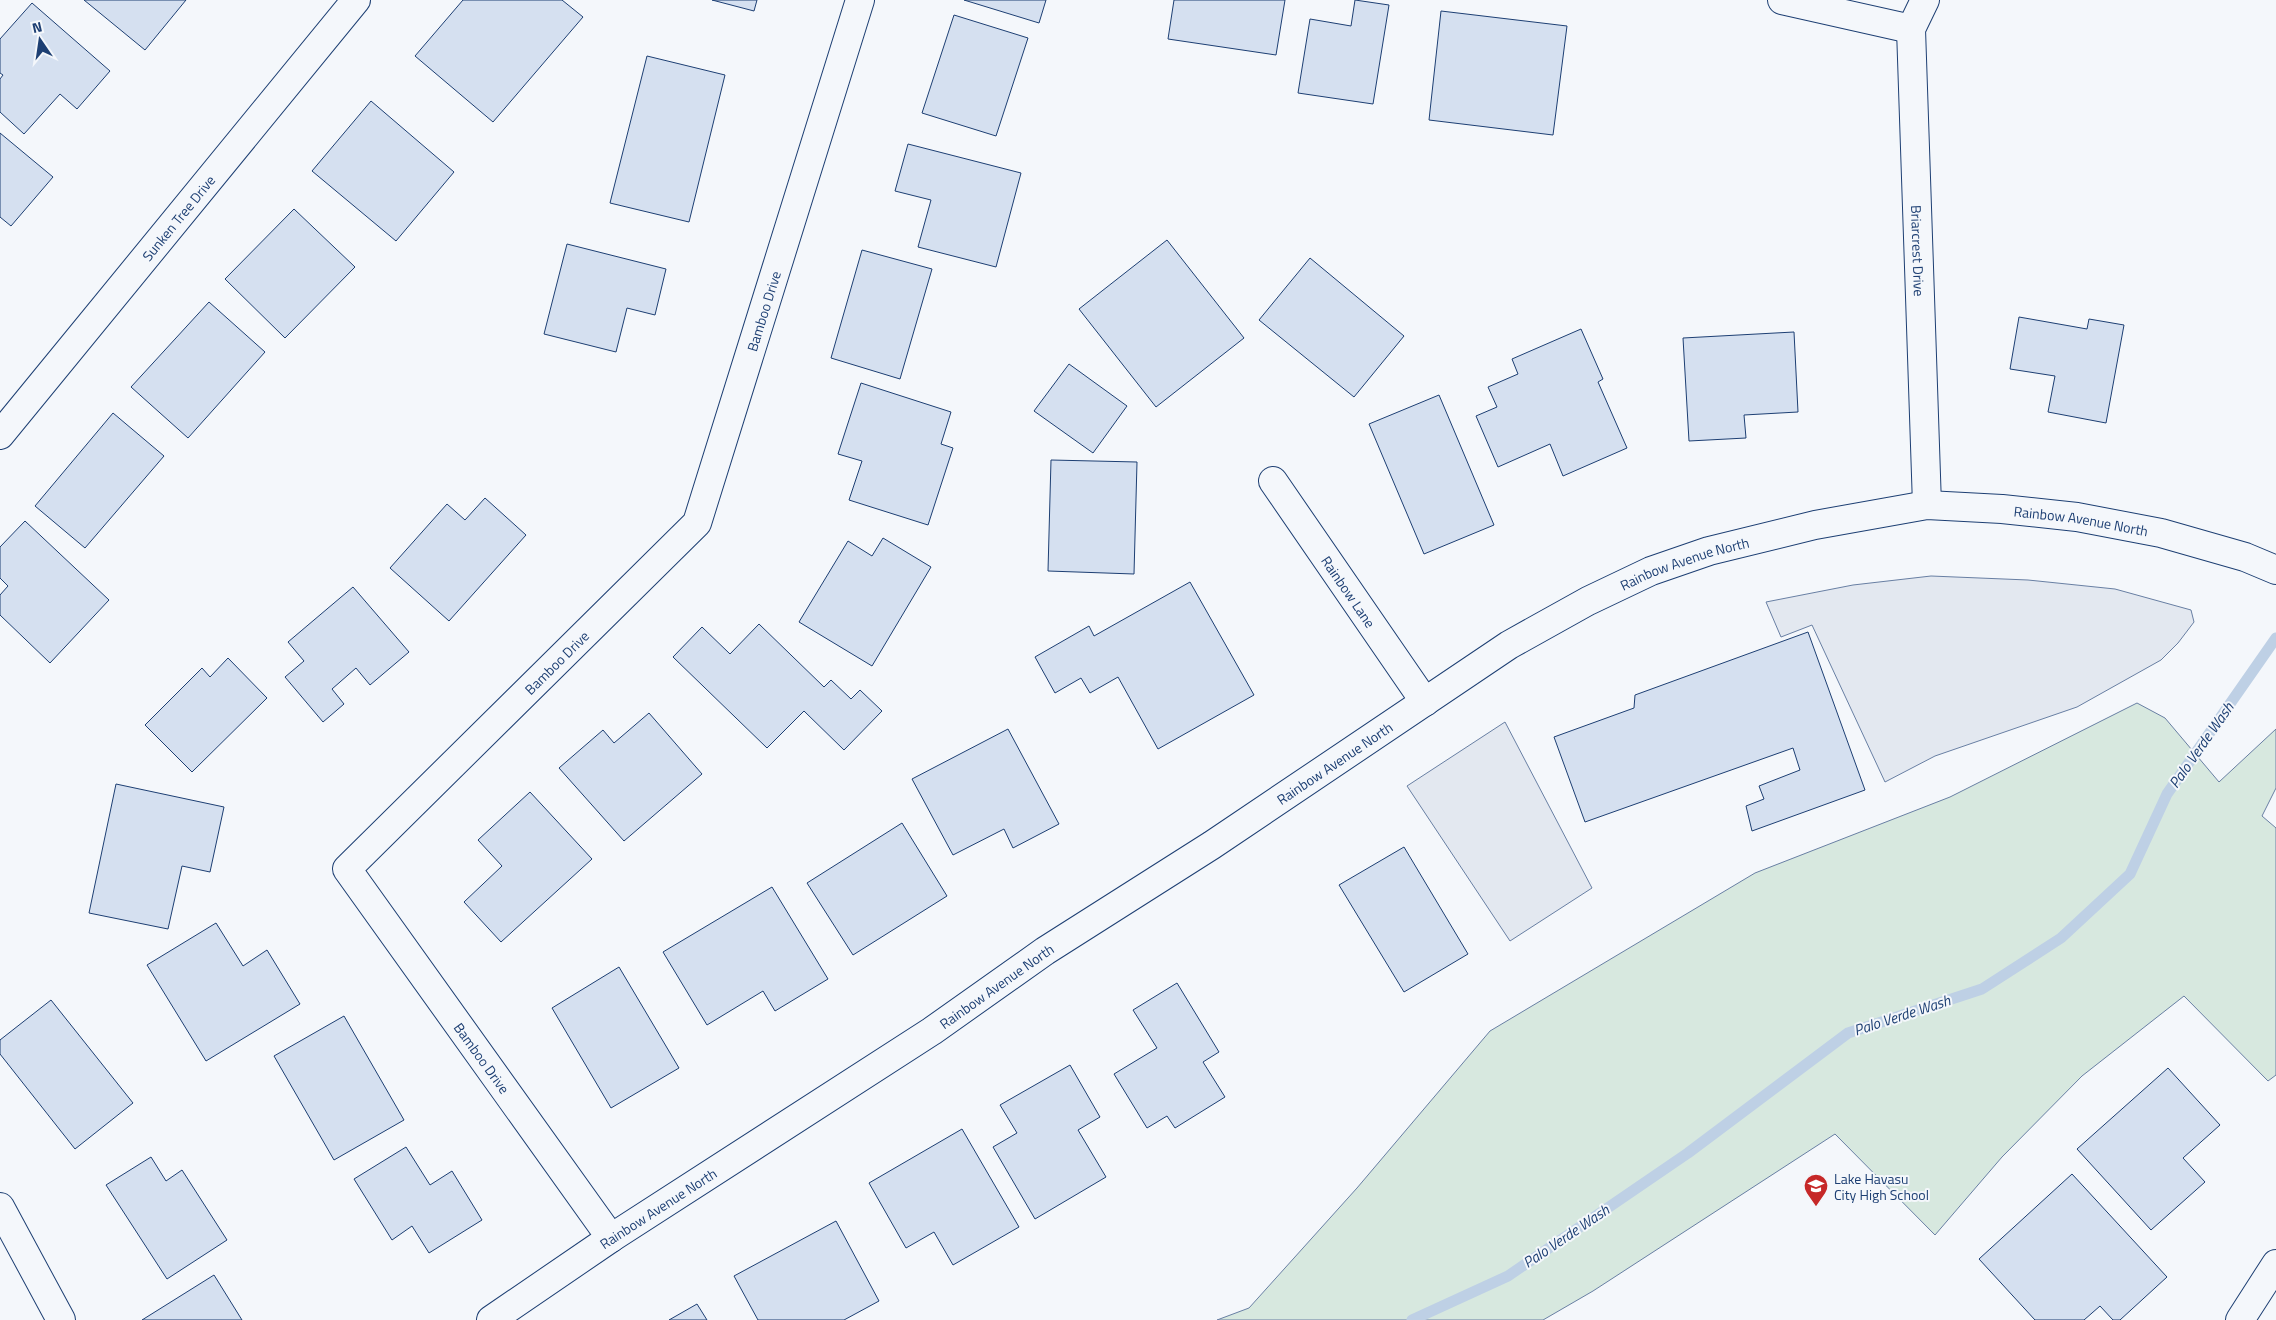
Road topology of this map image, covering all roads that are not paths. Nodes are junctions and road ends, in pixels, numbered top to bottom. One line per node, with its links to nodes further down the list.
1 (356, 0): 6 (street, Sunken Tree Drive)
2 (860, 0): 12 (street, Bamboo Drive)
3 (1782, 0): 5 (street)
4 (1925, 0): 5 (street, Briarcrest Drive)
5 (1911, 28): 8 (street, Briarcrest Drive)
6 (0, 435)
7 (1272, 481): 10 (street, Rainbow Lane)
8 (1927, 505): 9 (street, Rainbow Avenue North); 10 (street, Rainbow Avenue North)
9 (2276, 570)
10 (1425, 702): 12 (street, Rainbow Avenue North)
11 (0, 1207): 14 (street)
12 (610, 1238): 15 (street, Rainbow Avenue North)
13 (2276, 1264): 16 (street)
14 (61, 1320)
15 (491, 1320)
16 (2240, 1320)

